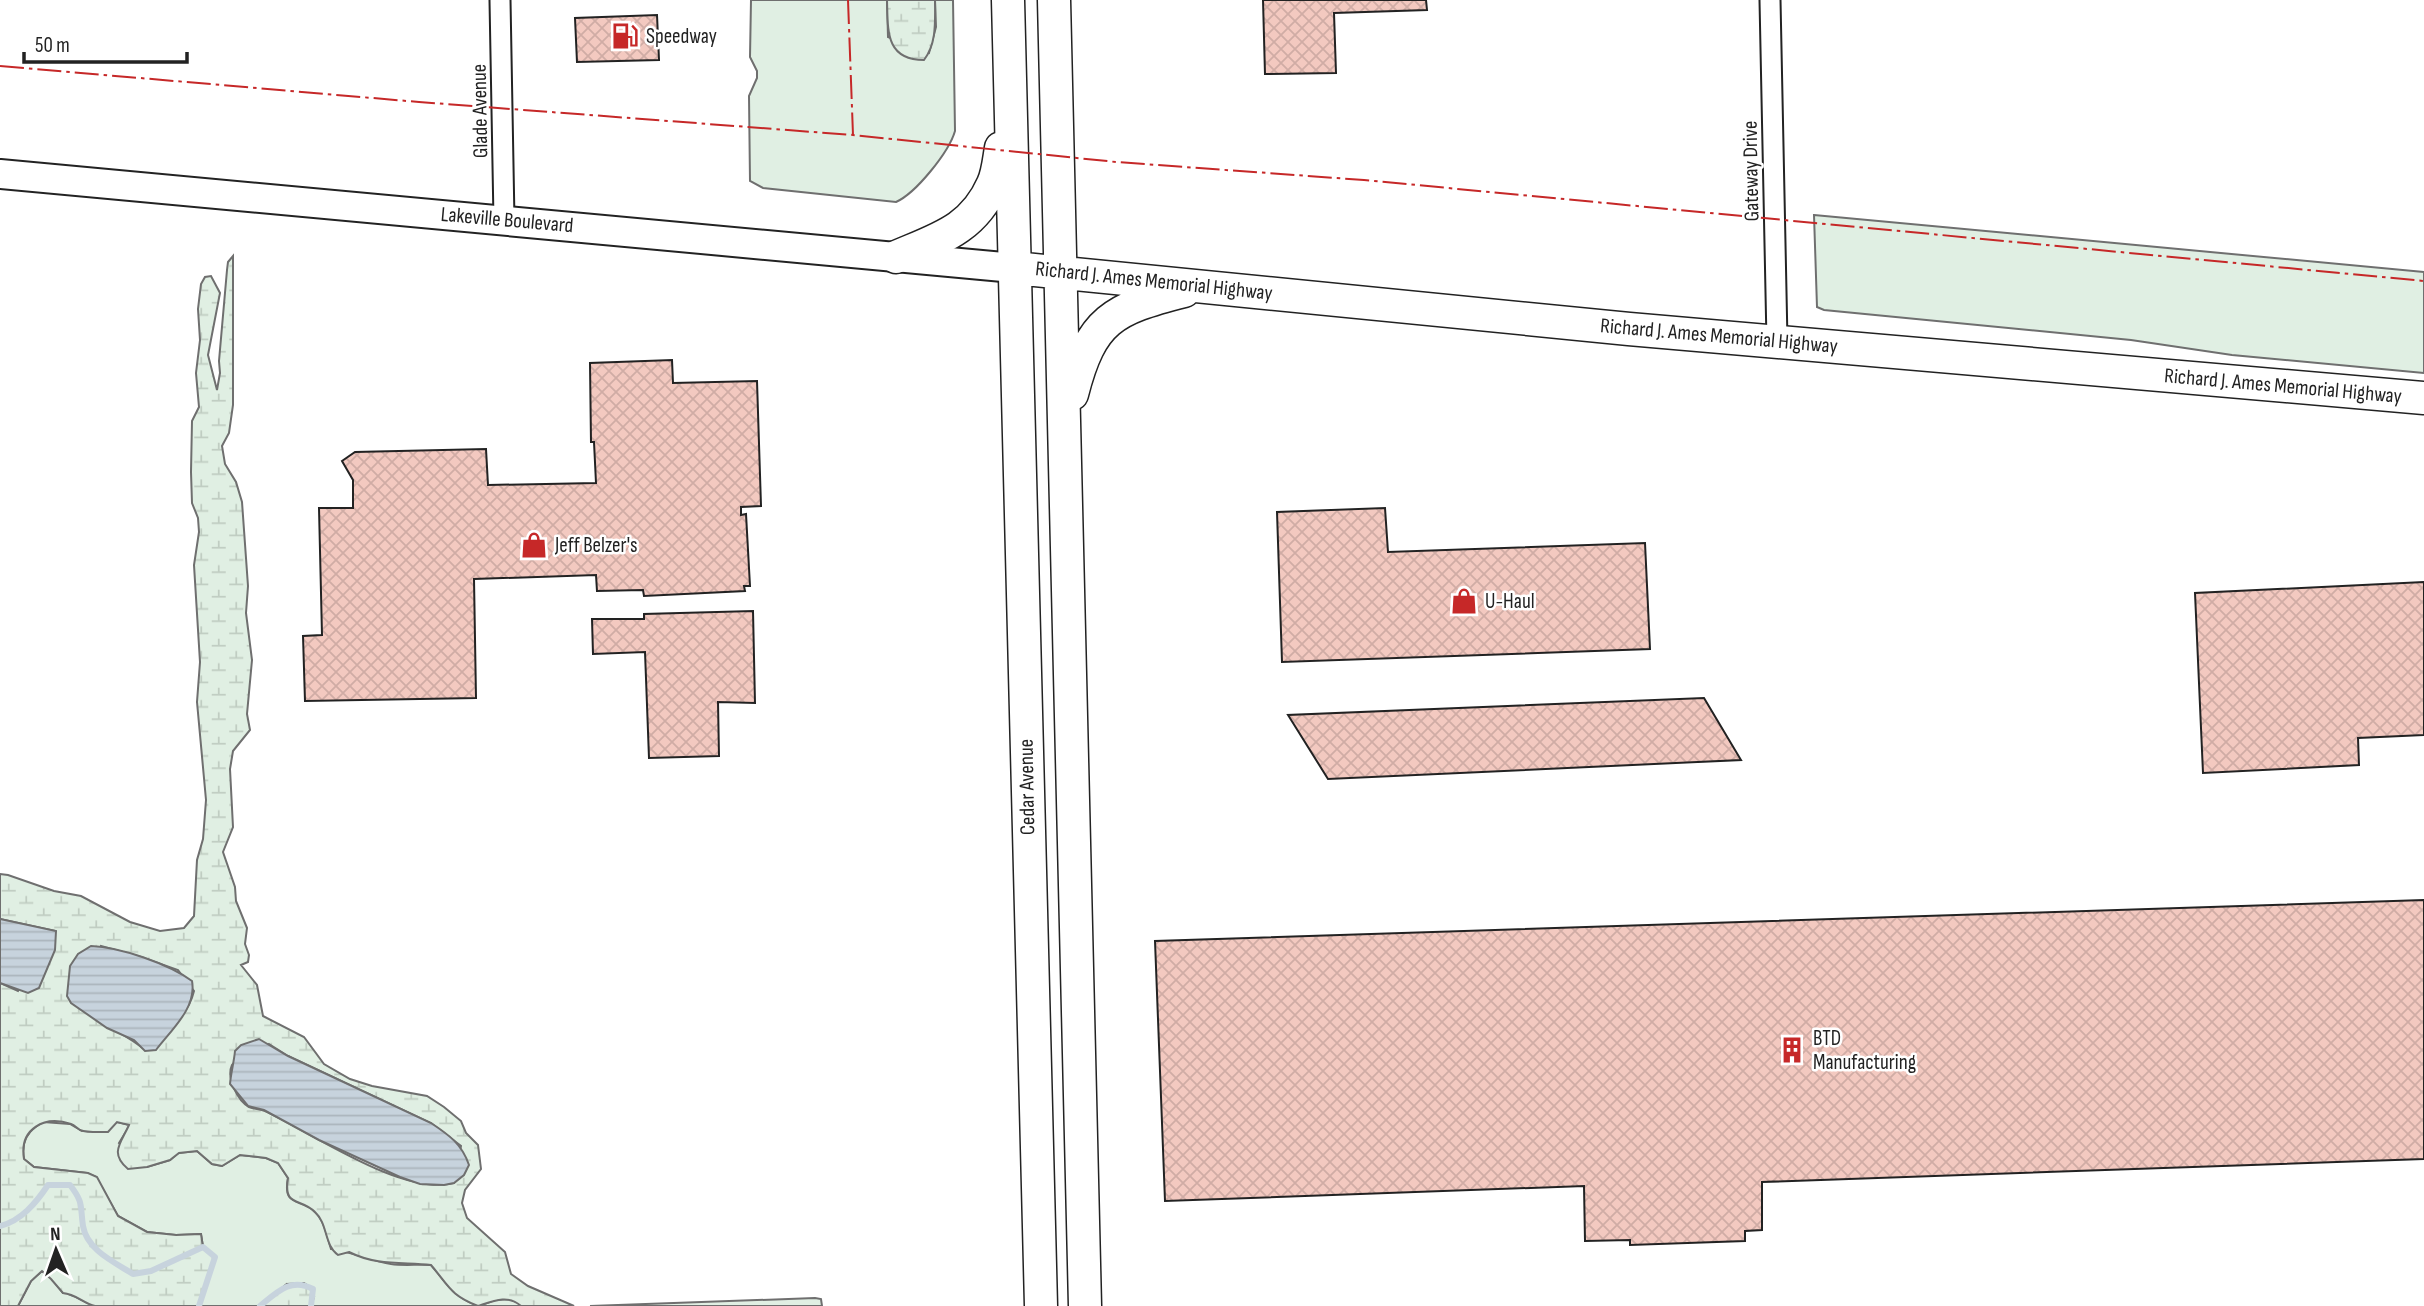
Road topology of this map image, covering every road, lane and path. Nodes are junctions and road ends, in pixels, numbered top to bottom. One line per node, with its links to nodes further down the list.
1 (500, 0): 7 (street, Glade Avenue)
2 (1007, 0): 5 (main road)
3 (1054, 0): 10 (main road)
4 (1770, 0): 12 (street, Gateway Drive)
5 (1010, 108): 8 (main road); 9 (main road, Cedar Avenue)
6 (0, 174): 7 (street, Lakeville Boulevard)
7 (504, 220): 8 (street, Lakeville Boulevard)
8 (897, 257): 9 (street, Lakeville Boulevard)
9 (1014, 268): 10 (main road, Richard J. Ames Memorial Highway); 15 (main road, Cedar Avenue)
10 (1061, 271): 11 (main road, Richard J. Ames Memorial Highway); 14 (main road)
11 (1206, 286): 12 (main road, Richard J. Ames Memorial Highway); 14 (main road)
12 (1777, 341): 13 (main road, Richard J. Ames Memorial Highway)
13 (2424, 398)
14 (1064, 425): 16 (main road)
15 (1041, 1306)
16 (1085, 1306)

